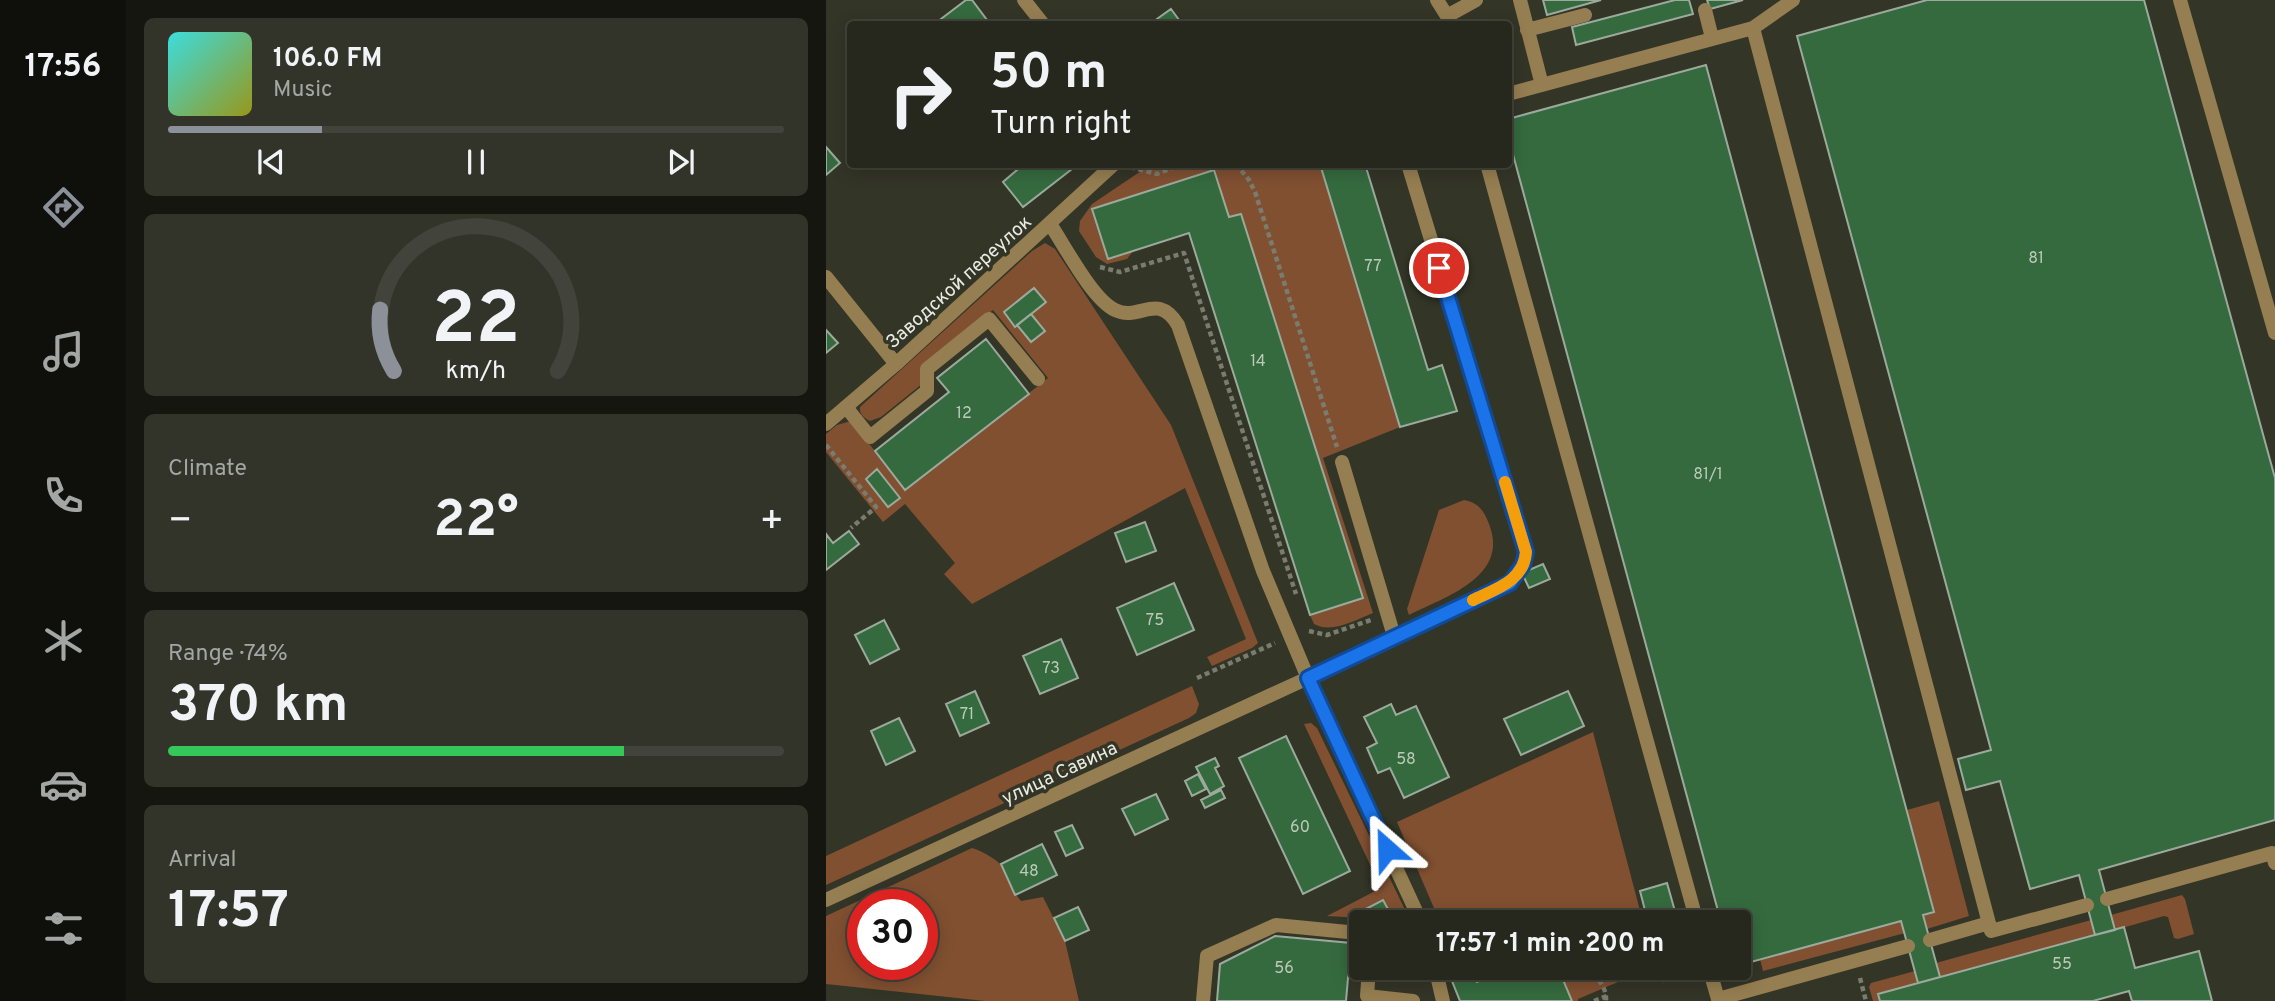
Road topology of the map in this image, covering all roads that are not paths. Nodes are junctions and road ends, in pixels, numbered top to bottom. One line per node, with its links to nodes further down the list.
1 (1024, 0): 10 (street)
2 (1437, 0): 9 (street)
3 (1476, 0): 9 (street)
4 (1520, 0): 12 (street)
5 (1793, 0): 11 (street)
6 (2180, 0): 21 (street)
7 (1705, 10): 13 (street)
8 (1585, 15): 12 (street)
9 (1448, 20)
10 (1041, 21)
11 (1753, 28): 13 (street); 35 (street)
12 (1527, 30): 14 (street)
13 (1712, 38): 14 (street)
14 (1542, 85): 15 (street)
15 (1512, 93)
16 (1112, 168): 19 (street, Заводской переулок)
17 (1409, 168): 27 (street, улица Савина)
18 (1488, 168): 34 (street)
19 (1050, 223): 22 (street, Заводской переулок); 28 (street)
20 (826, 277): 22 (street)
21 (2275, 333)
22 (896, 364): 24 (street, Заводской переулок)
23 (1038, 379): 24 (street)
24 (846, 407): 25 (street, Заводской переулок)
25 (826, 424)
26 (1342, 462): 27 (street)
27 (1394, 636): 28 (street, улица Савина)
28 (1308, 678): 31 (street, улица Савина); 33 (street)
29 (2274, 856): 30 (street)
30 (2107, 899)
31 (826, 900)
32 (2087, 905): 35 (street)
33 (1415, 910)
34 (1694, 910)
35 (1989, 923): 37 (street)
36 (1349, 932): 42 (street)
37 (1930, 940)
38 (1908, 946): 41 (street)
39 (1368, 980): 43 (street)
40 (1440, 980): 44 (street)
41 (1712, 980)
42 (1203, 1001)
43 (1413, 1001)
44 (1443, 1001)

